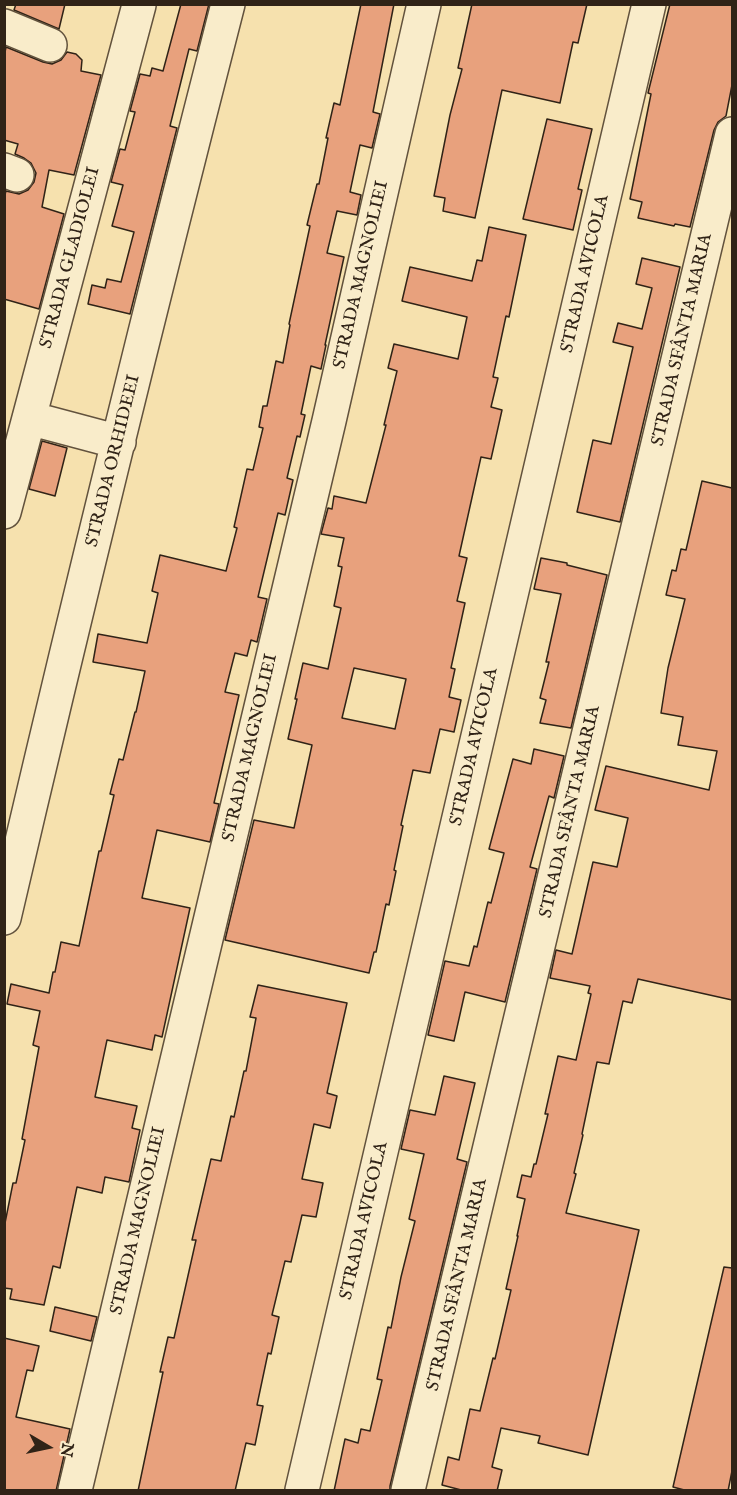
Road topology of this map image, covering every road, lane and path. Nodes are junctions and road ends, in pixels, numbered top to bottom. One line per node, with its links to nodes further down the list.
1 (139, 4): 8 (street, STRADA GLADIOLEI)
2 (228, 4): 9 (street, STRADA ORHIDEEI)
3 (424, 4): 12 (street, STRADA MAGNOLIEI)
4 (649, 4): 13 (street, STRADA AVICOLA)
5 (4, 26): 6 (street)
6 (50, 45)
7 (732, 134): 14 (street, STRADA SFÂNTA MARIA)
8 (29, 418): 9 (street); 10 (street, STRADA GLADIOLEI)
9 (119, 442): 11 (street, STRADA ORHIDEEI)
10 (4, 512)
11 (4, 918)
12 (75, 1491)
13 (302, 1491)
14 (408, 1491)

